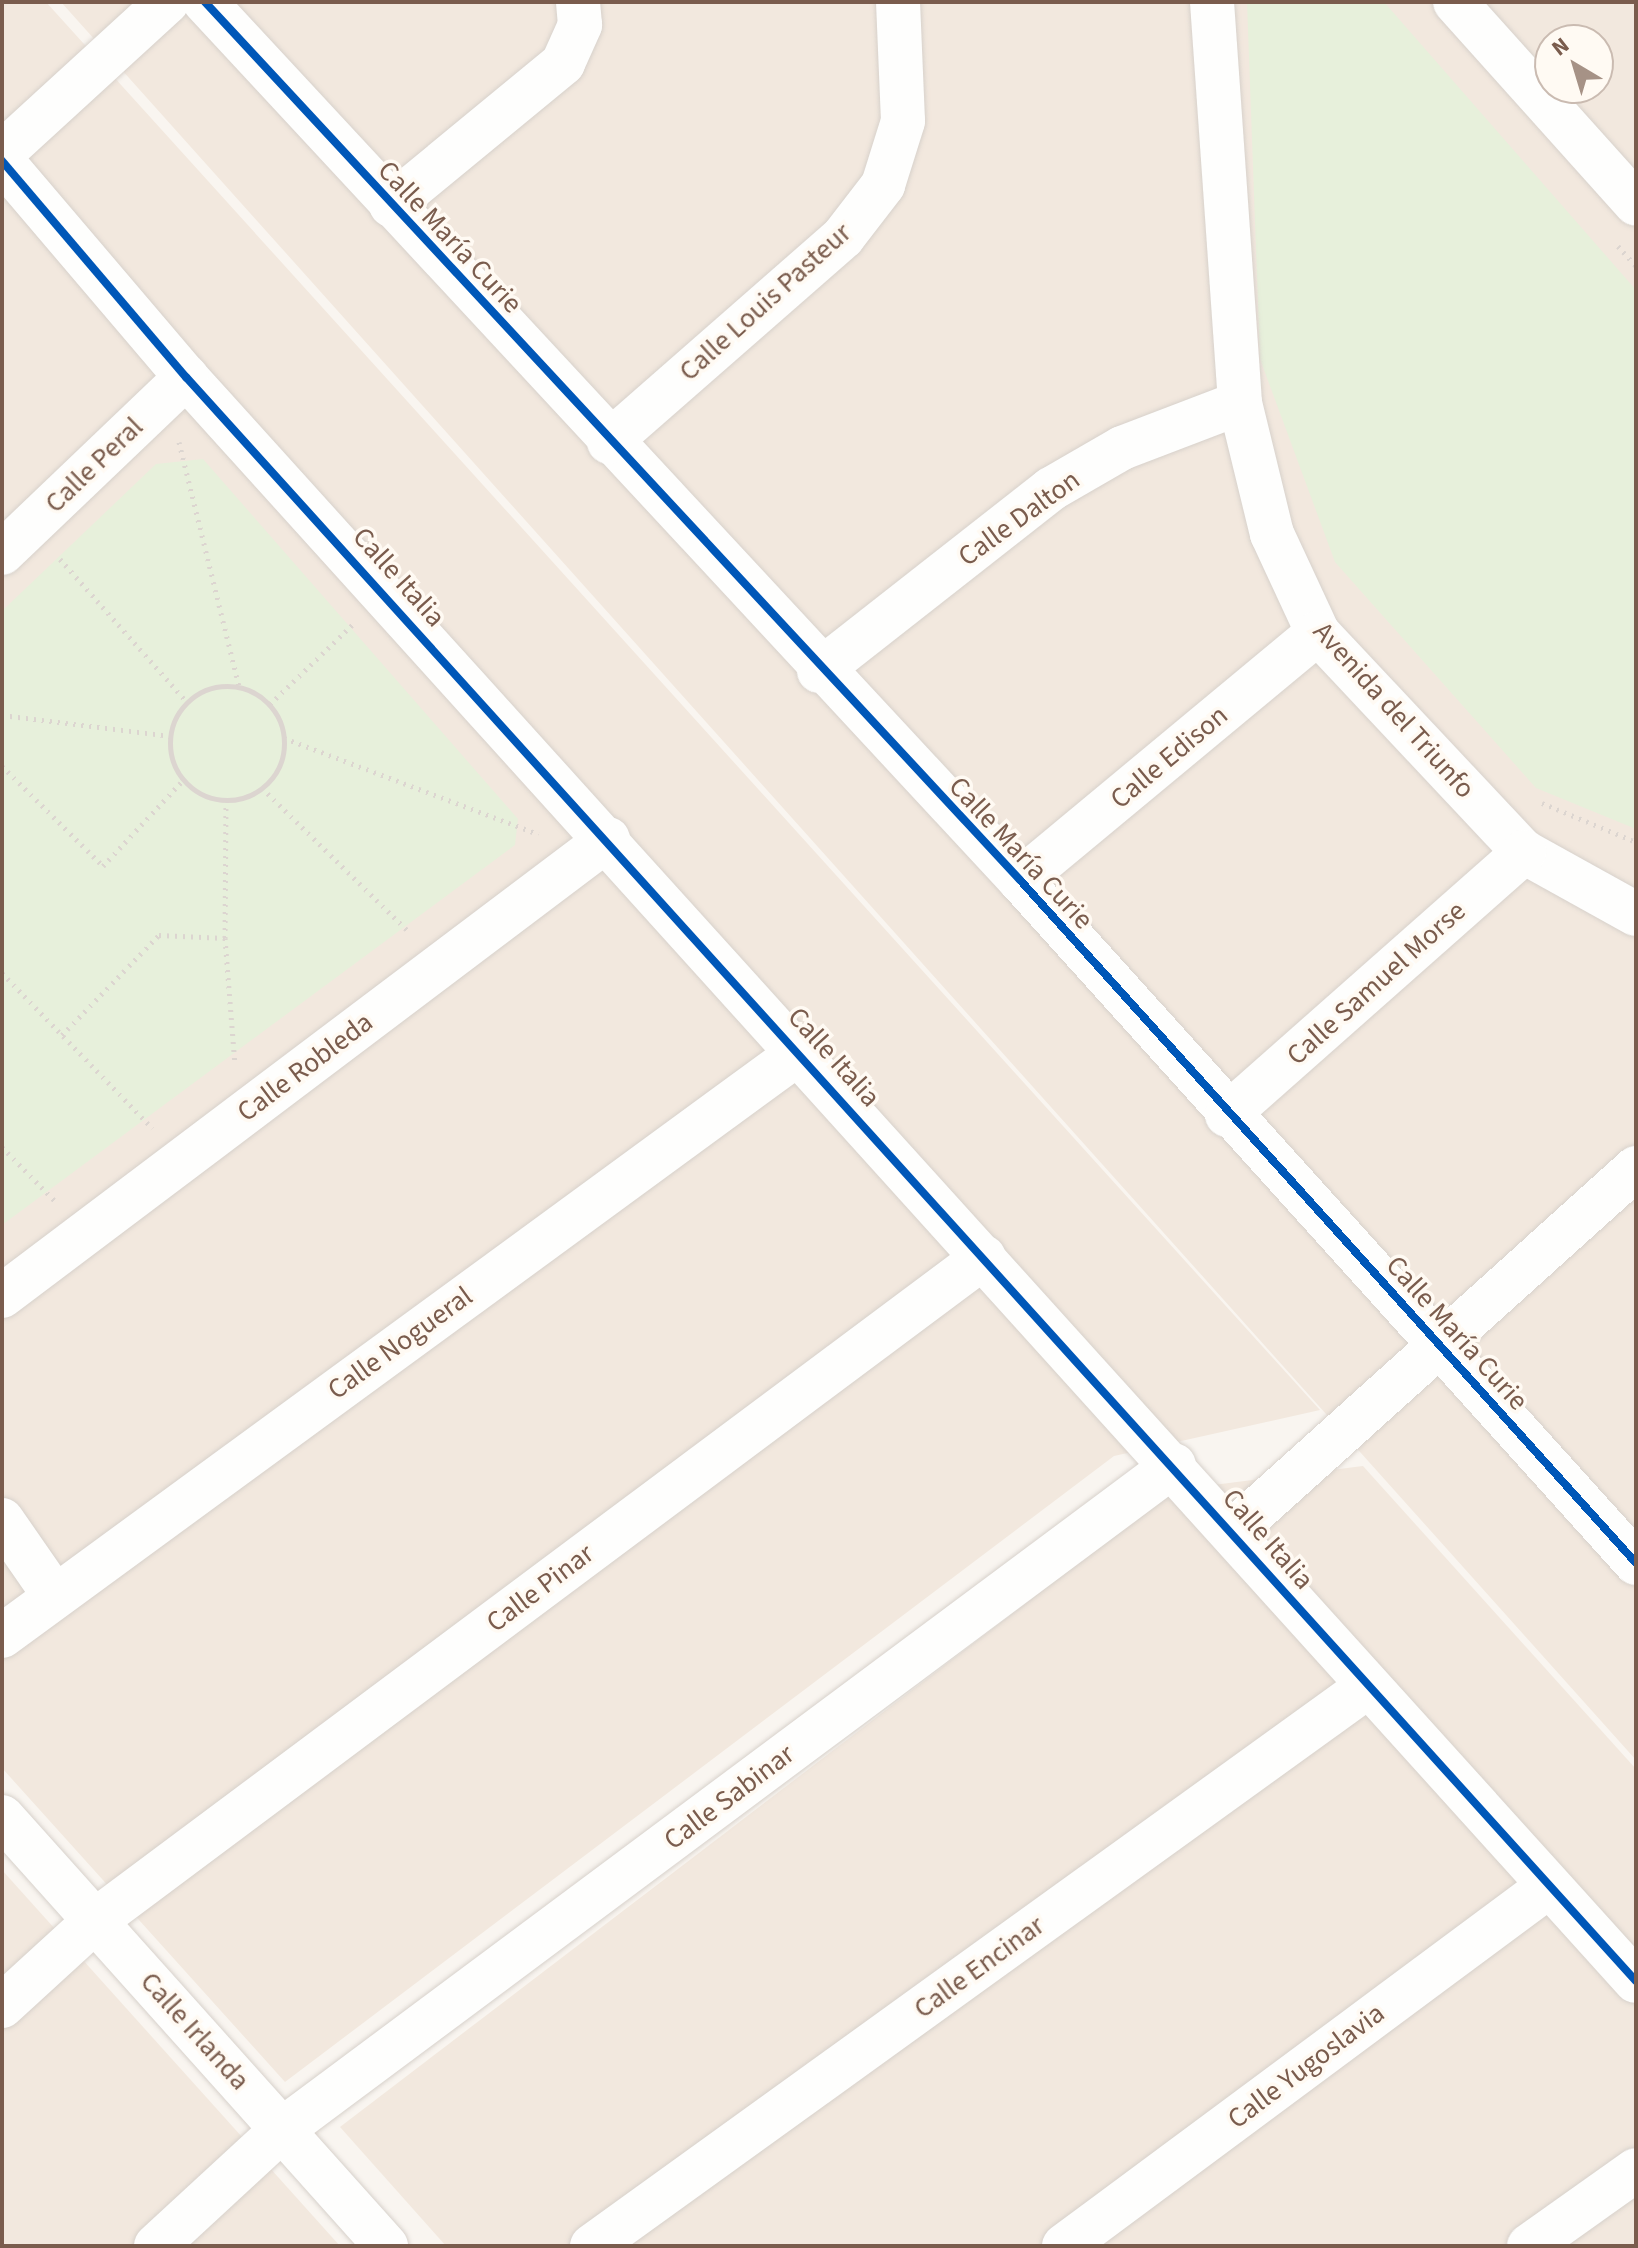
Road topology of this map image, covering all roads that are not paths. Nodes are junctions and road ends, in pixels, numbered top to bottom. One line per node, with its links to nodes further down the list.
1 (167, 2): 7 (street)
2 (205, 2): 10 (street, Calle María Curie)
3 (578, 2): 10 (street)
4 (898, 2): 13 (street, Calle Louis Pasteur)
5 (1212, 2): 12 (street, Avenida del Triunfo)
6 (1455, 2): 9 (street)
7 (2, 153)
8 (2, 161): 11 (street, Calle Italia)
9 (1636, 204)
10 (391, 205): 13 (street, Calle María Curie)
11 (186, 377): 14 (street, Calle Peral); 17 (street, Calle Italia)
12 (1240, 403): 15 (street, Avenida del Triunfo); 16 (street, Calle Dalton)
13 (609, 442): 16 (street, Calle María Curie)
14 (2, 553)
15 (1318, 633): 18 (street, Avenida del Triunfo); 19 (street, Calle Edison)
16 (819, 671): 19 (street, Calle María Curie)
17 (608, 839): 21 (street, Calle Italia); 25 (street, Calle Robleda)
18 (1524, 852): 20 (street, Avenida del Triunfo); 22 (street, Calle Samuel Morse)
19 (1020, 880): 22 (street, Calle María Curie)
20 (1636, 914)
21 (800, 1052): 24 (street, Calle Italia); 31 (street, Calle Nogueral)
22 (1227, 1115): 26 (street, Calle María Curie)
23 (1636, 1168): 26 (street)
24 (984, 1257): 27 (street, Calle Italia); 36 (street, Calle Pinar)
25 (2, 1296)
26 (1437, 1343): 29 (street); 30 (street, Calle María Curie)
27 (1174, 1465): 29 (street, Calle Italia); 39 (street, Calle Sabinar)
28 (2, 1520): 31 (street)
29 (1232, 1532): 33 (street, Calle Italia)
30 (1636, 1563)
31 (54, 1595): 32 (street, Calle Nogueral)
32 (2, 1636)
33 (1367, 1687): 35 (street, Calle Italia); 43 (street, Calle Encinar)
34 (2, 1817): 36 (street, Calle Irlanda)
35 (1549, 1886): 37 (street, Calle Italia); 44 (street, Calle Yugoslavia)
36 (96, 1920): 38 (street, Calle Pinar); 39 (street, Calle Irlanda)
37 (1636, 1981)
38 (2, 2006)
39 (283, 2129): 41 (street, Calle Sabinar); 42 (street, Calle Irlanda)
40 (1636, 2170): 45 (street)
41 (156, 2246)
42 (386, 2246)
43 (592, 2246)
44 (1064, 2246)
45 (1529, 2246)

